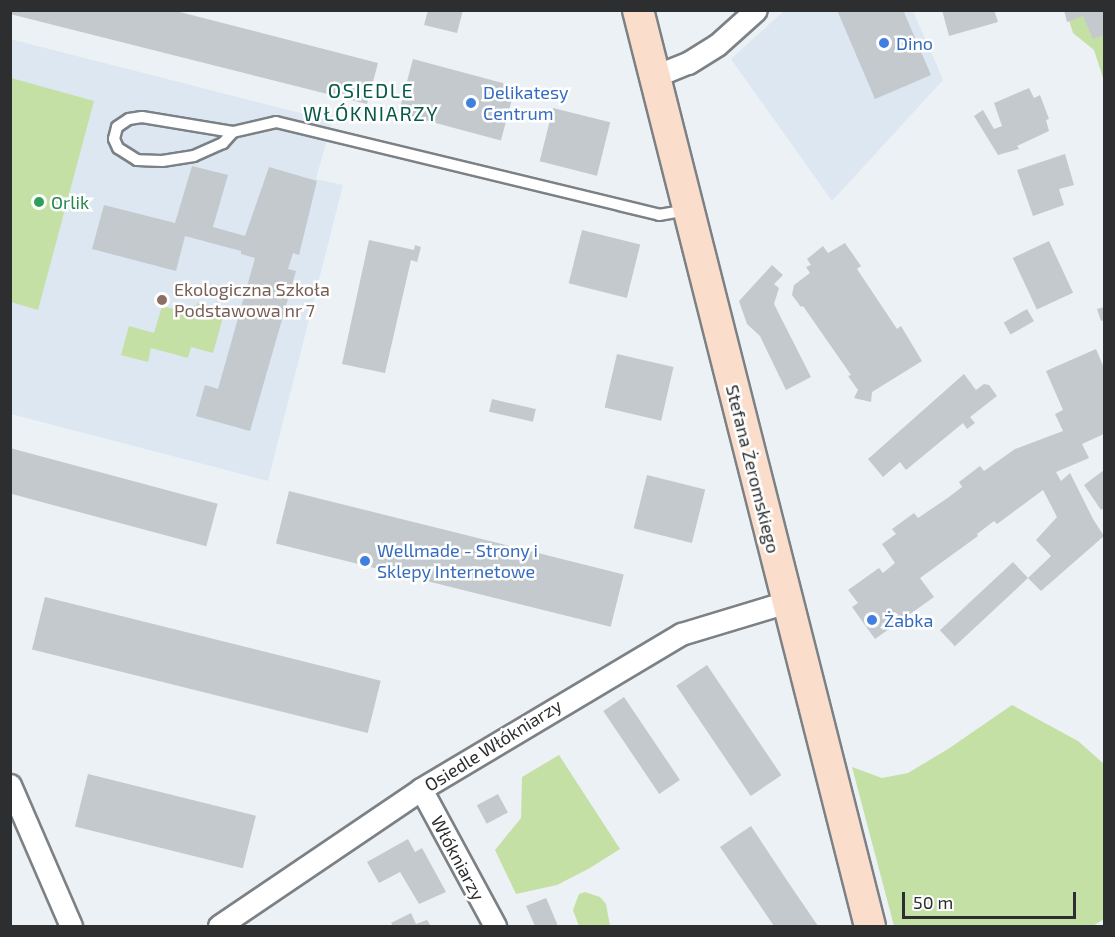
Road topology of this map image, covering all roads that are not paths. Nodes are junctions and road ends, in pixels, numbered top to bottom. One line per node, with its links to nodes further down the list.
1 (638, 10): 3 (street, Stefana Żeromskiego)
2 (756, 10): 3 (street)
3 (655, 76): 5 (street, Stefana Żeromskiego)
4 (233, 132): 4 (lane); 5 (lane)
5 (689, 210): 6 (street, Stefana Żeromskiego)
6 (787, 602): 8 (street, Osiedle Włókniarzy); 12 (street, Stefana Żeromskiego)
7 (10, 784): 9 (street)
8 (421, 789): 10 (street, Osiedle Włókniarzy); 11 (street, Włókniarzy)
9 (71, 927)
10 (219, 927)
11 (495, 927)
12 (870, 927)

